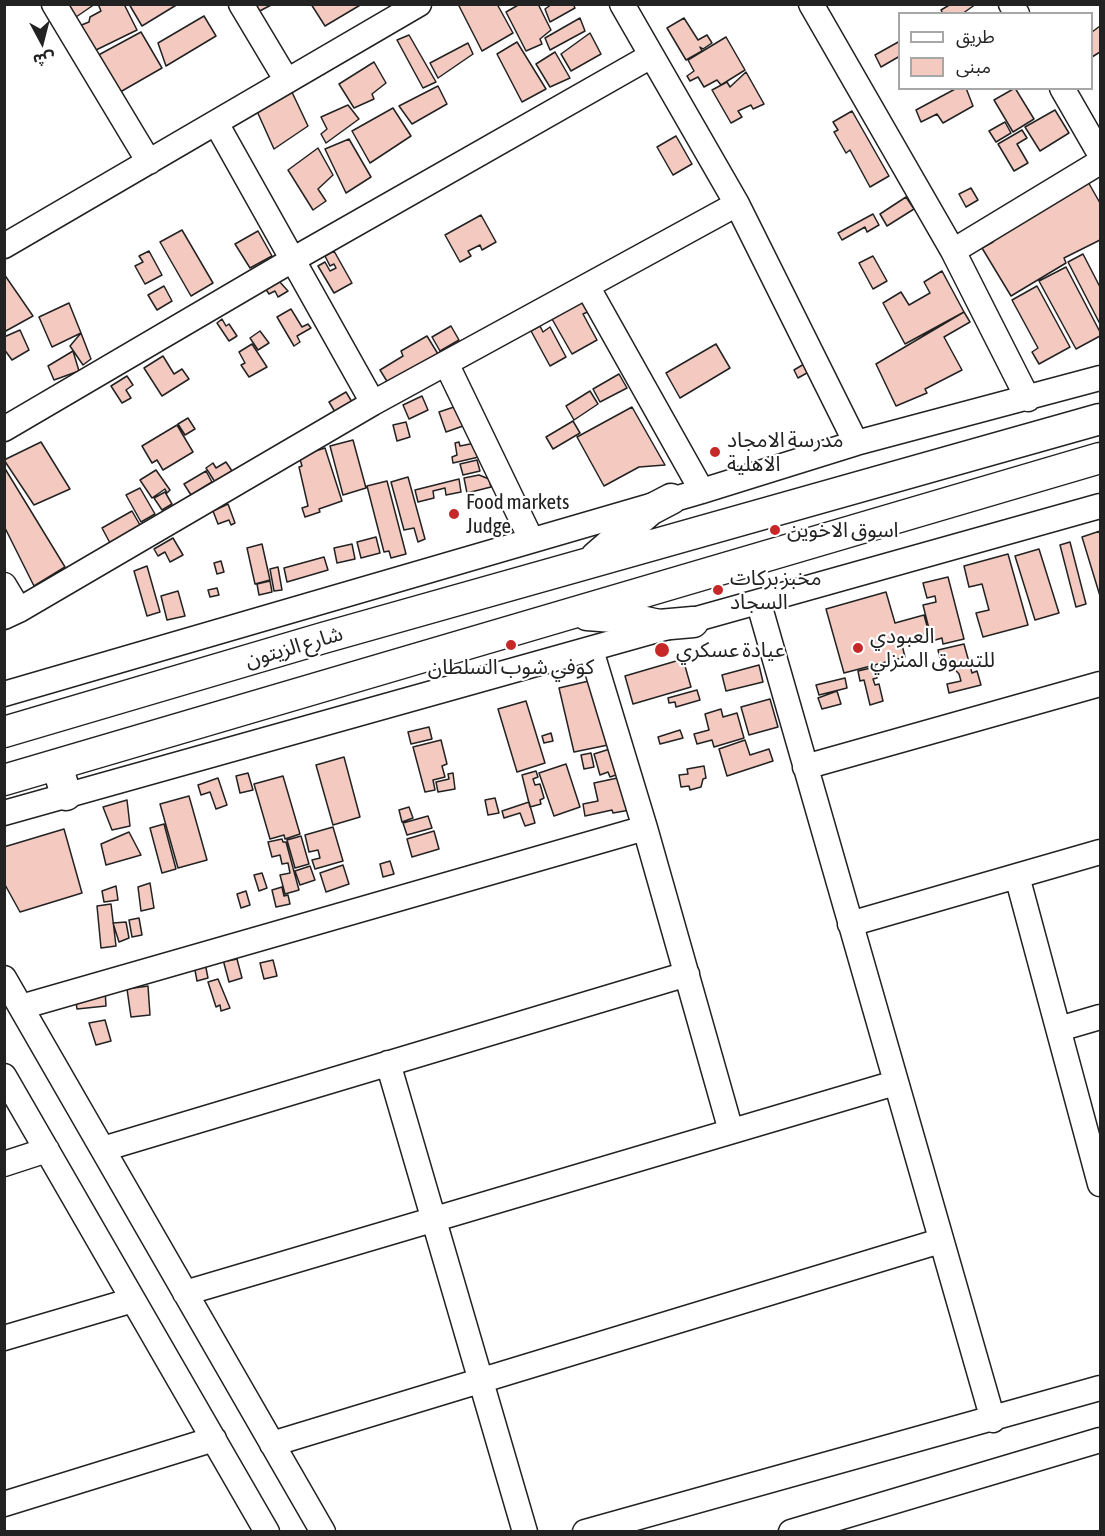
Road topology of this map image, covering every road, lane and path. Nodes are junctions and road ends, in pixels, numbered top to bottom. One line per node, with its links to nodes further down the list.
1 (54, 4): 11 (street)
2 (241, 4): 7 (street)
3 (419, 4): 7 (street)
4 (622, 4): 6 (street)
5 (811, 4): 15 (street)
6 (651, 56): 13 (street); 16 (street)
7 (287, 81): 9 (street)
8 (1063, 90): 10 (street)
9 (216, 123): 11 (street); 16 (street)
10 (1101, 154)
11 (149, 162): 14 (street)
12 (1101, 162): 15 (street)
13 (737, 204): 17 (street); 24 (street)
14 (5, 246)
15 (953, 251): 20 (street)
16 (294, 259): 21 (street); 23 (street)
17 (587, 286): 18 (street); 26 (street)
18 (446, 363): 21 (street); 29 (street)
19 (1101, 378): 20 (street)
20 (1028, 399): 24 (street)
21 (373, 403): 33 (street)
22 (1101, 419): 30 (main road, شارع الزيتون)
23 (4, 429)
24 (856, 443): 26 (street)
25 (1101, 458): 35 (main road)
26 (702, 491): 27 (street)
27 (671, 499): 29 (street); 30 (main road)
28 (1101, 506): 32 (street)
29 (531, 539): 42 (street)
30 (583, 564): 34 (main road, شارع الزيتون)
31 (4, 585): 33 (street)
32 (759, 604): 36 (street); 47 (street)
33 (11, 614)
34 (404, 617): 37 (main road, شارع الزيتون); 39 (main road)
35 (545, 620): 36 (main road); 39 (main road, شارع الزيتون)
36 (693, 622): 38 (street)
37 (323, 638): 40 (main road); 44 (main road, شارع الزيتون)
38 (591, 650): 49 (street); 51 (street)
39 (420, 657): 40 (main road, شارع الزيتون)
40 (334, 681): 46 (main road, شارع الزيتون)
41 (1101, 684): 47 (street)
42 (4, 694)
43 (4, 708): 44 (main road)
44 (85, 709): 45 (main road, شارع الزيتون)
45 (4, 732)
46 (57, 765): 48 (main road, شارع الزيتون); 49 (main road)
47 (805, 767): 54 (street)
48 (4, 780)
49 (66, 795): 50 (street)
50 (4, 813)
51 (645, 828): 55 (street); 57 (street)
52 (1101, 852): 53 (street)
53 (1017, 876): 54 (street); 59 (street)
54 (850, 924): 62 (street)
55 (687, 974): 60 (street); 63 (street)
56 (4, 978): 57 (street)
57 (21, 1006): 64 (street)
58 (1101, 1017): 59 (street)
59 (1059, 1029): 67 (street)
60 (388, 1063): 64 (street); 68 (street)
61 (4, 1076): 65 (street)
62 (895, 1083): 63 (street); 69 (street)
63 (731, 1131): 68 (street)
64 (103, 1149): 70 (street)
65 (47, 1150): 66 (street); 71 (street)
66 (4, 1164)
67 (1101, 1184)
68 (434, 1219): 70 (street); 73 (street)
69 (940, 1241): 73 (street); 75 (street)
70 (185, 1293): 78 (street)
71 (133, 1300): 72 (street); 76 (street)
72 (4, 1338)
73 (481, 1380): 78 (street); 82 (street)
74 (1101, 1388): 75 (street)
75 (993, 1420): 83 (street)
76 (214, 1439): 79 (street); 80 (street)
77 (1101, 1440): 84 (street)
78 (272, 1444): 81 (street)
79 (4, 1504)
80 (267, 1532)
81 (322, 1532)
82 (525, 1532)
83 (585, 1532)
84 (791, 1532)

